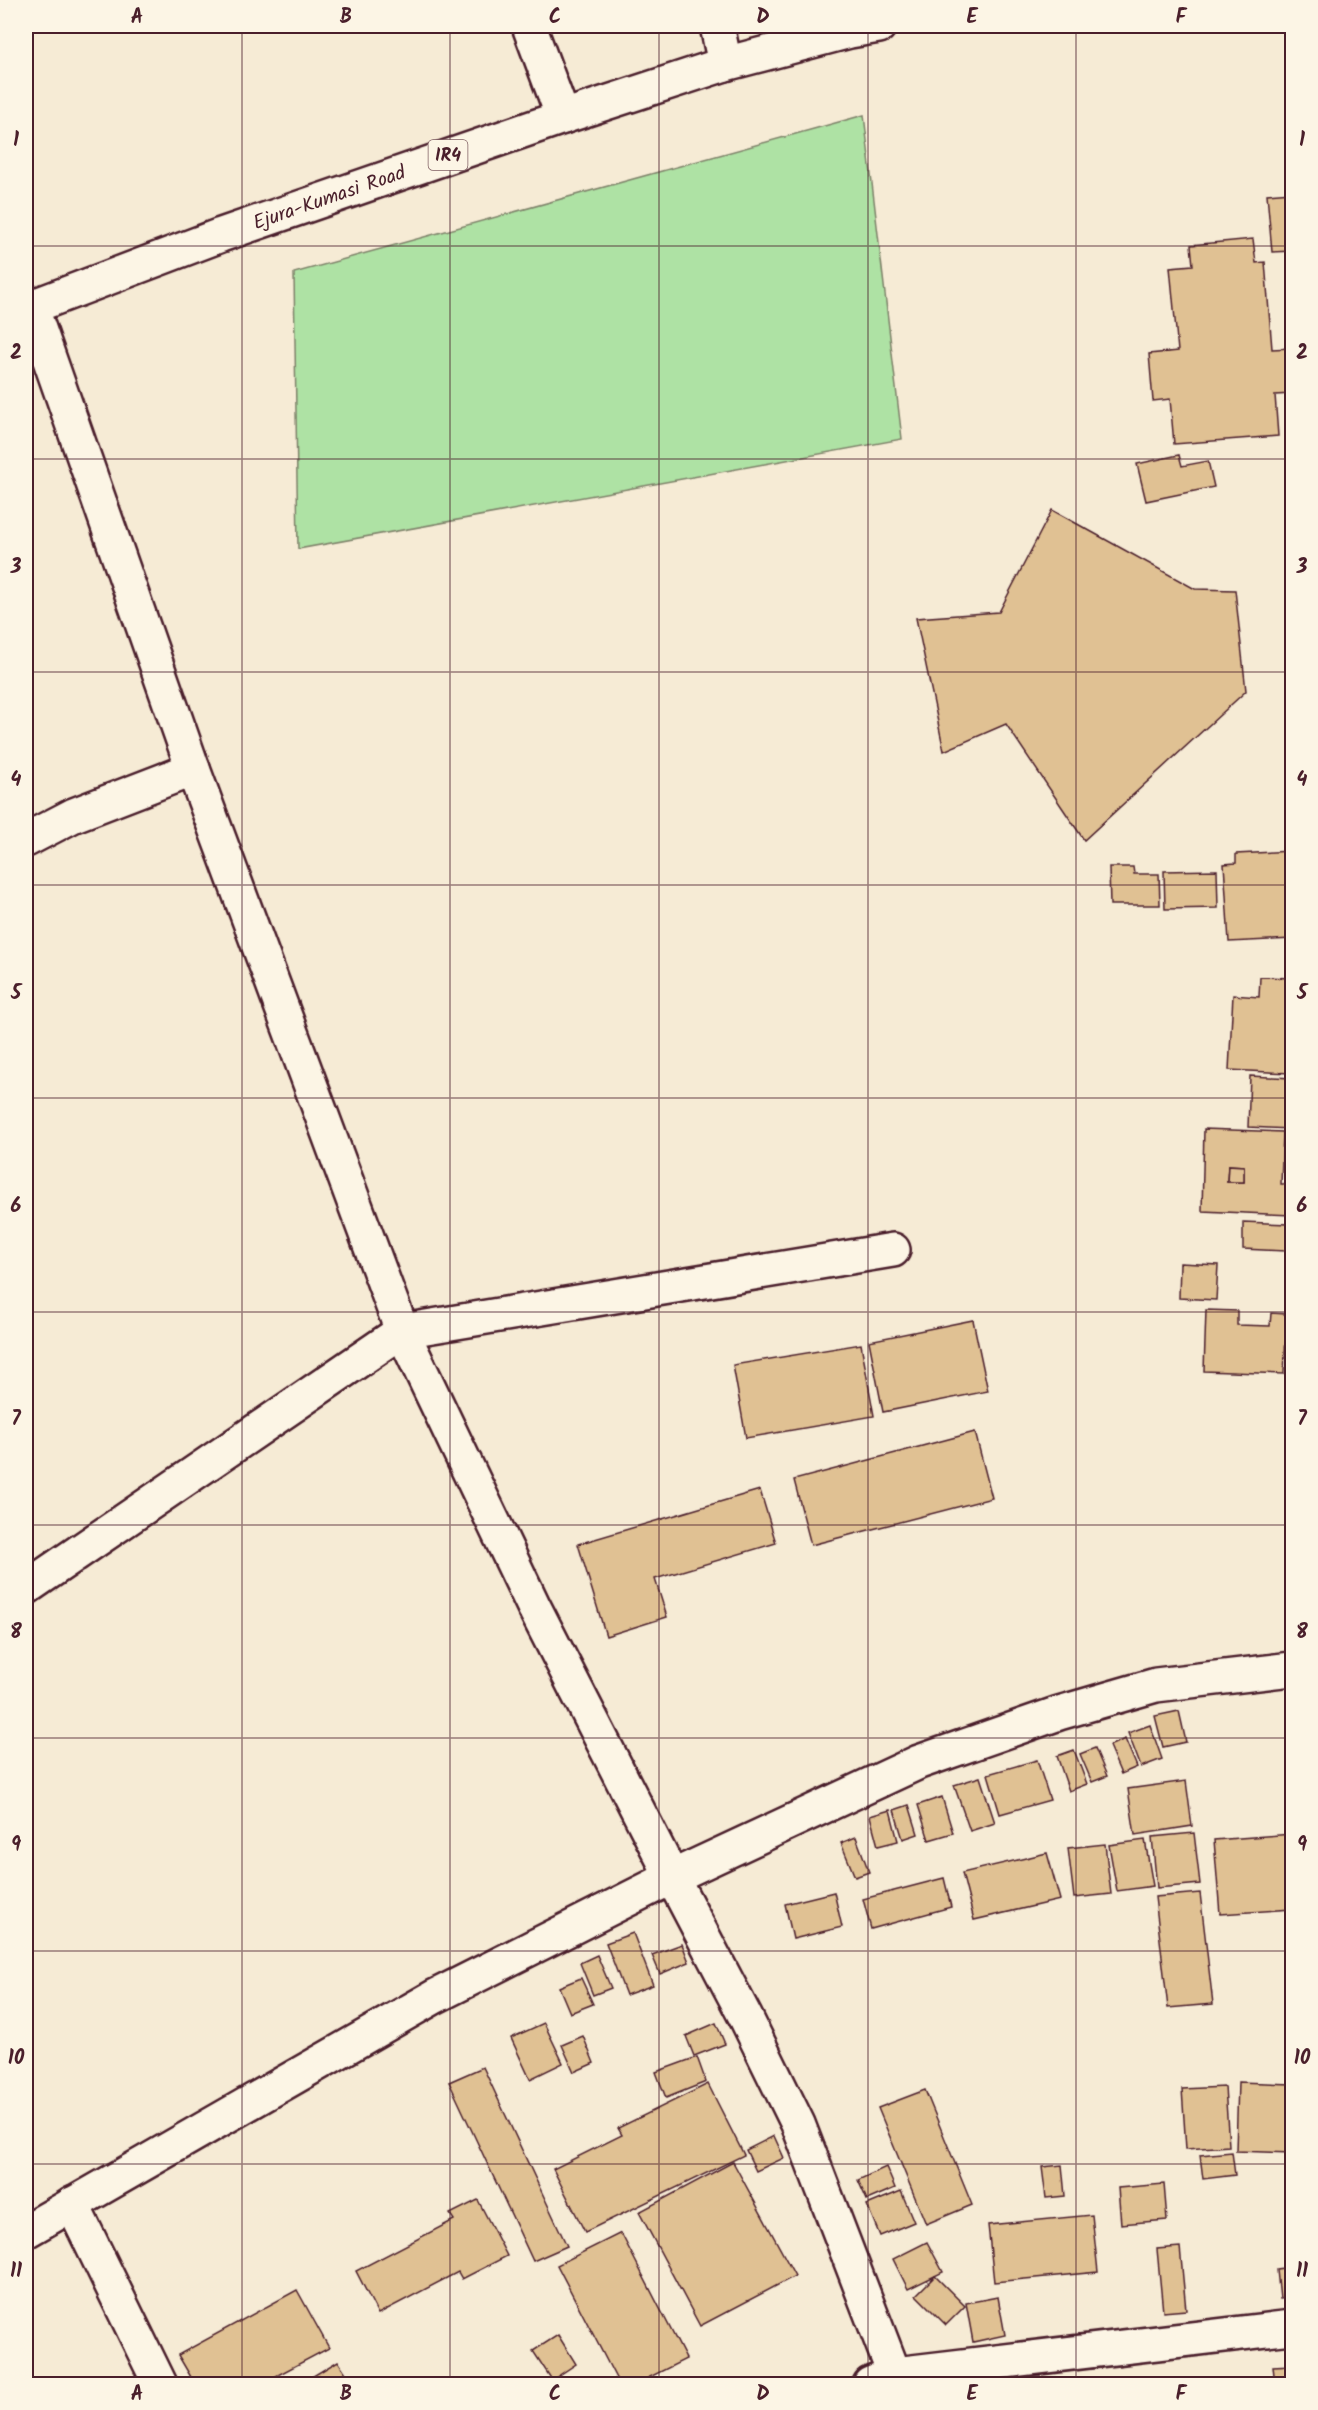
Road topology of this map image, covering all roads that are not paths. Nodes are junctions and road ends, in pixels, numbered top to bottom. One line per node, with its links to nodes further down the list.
1 (530, 26): 5 (street)
2 (717, 26): 4 (street)
3 (879, 26): 4 (street, Ejura-Kumasi Road / IR4)
4 (725, 64): 5 (street, Ejura-Kumasi Road / IR4)
5 (563, 117): 6 (street, Ejura-Kumasi Road / IR4)
6 (28, 308): 7 (street)
7 (194, 770): 8 (street); 10 (street)
8 (26, 840)
9 (893, 1250): 10 (street)
10 (402, 1331): 11 (street); 13 (street)
11 (26, 1588)
12 (1293, 1669): 13 (street)
13 (672, 1877): 14 (street); 17 (street)
14 (72, 2204): 15 (street); 18 (street)
15 (26, 2231)
16 (1293, 2327): 17 (street)
17 (888, 2381)
18 (160, 2385)

